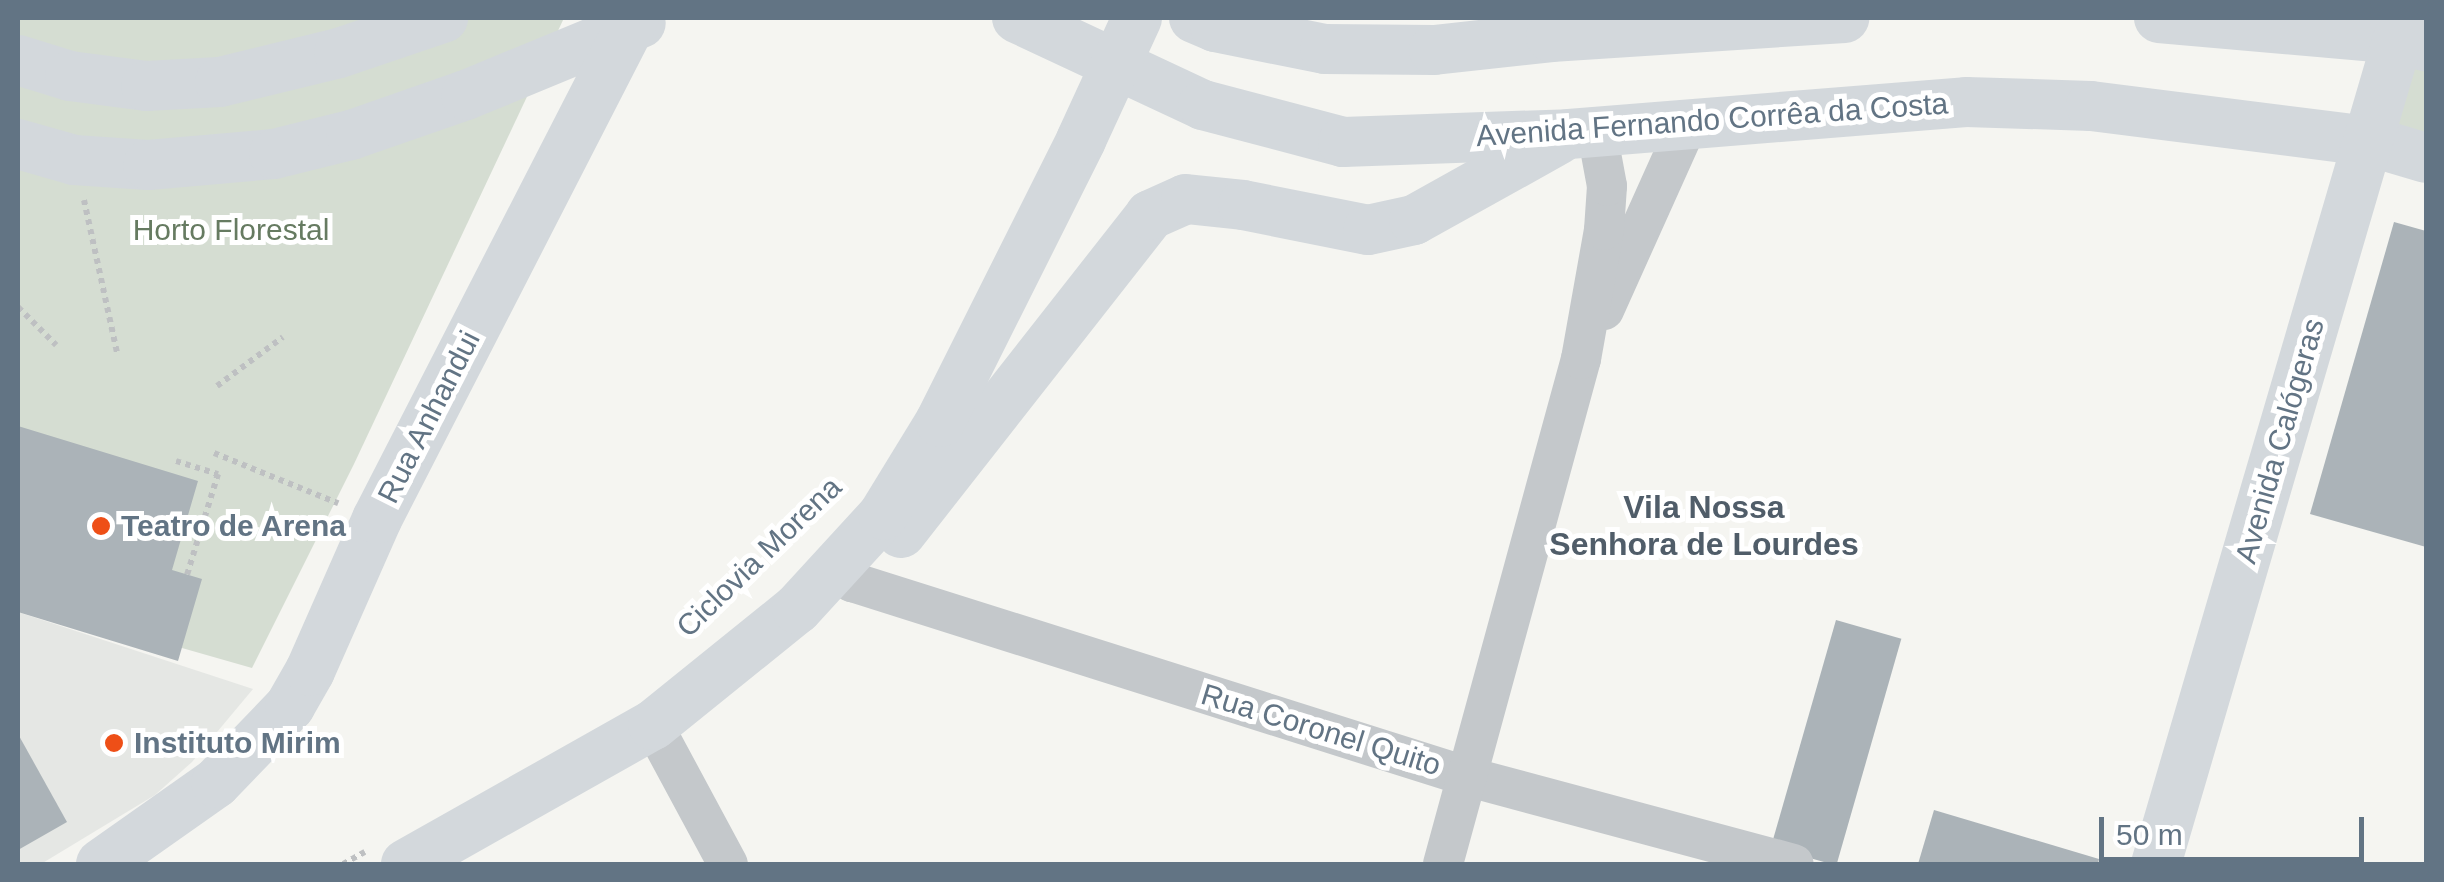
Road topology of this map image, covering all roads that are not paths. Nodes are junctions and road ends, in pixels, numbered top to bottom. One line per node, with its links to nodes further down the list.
1 (443, 18): 11 (main road)
2 (1017, 18): 13 (main road, Avenida Fernando Corrêa da Costa)
3 (1137, 18): 18 (main road)
4 (1194, 18): 9 (main road)
5 (1844, 18): 8 (main road)
6 (2159, 18): 10 (main road)
7 (639, 21): 15 (main road); 22 (main road, Rua Anhandui)
8 (1541, 27): 9 (main road)
9 (1340, 33)
10 (2410, 34): 14 (main road, Avenida Calógeras)
11 (18, 60)
12 (1688, 123): 13 (main road, Avenida Fernando Corrêa da Costa); 14 (main road, Avenida Fernando Corrêa da Costa); 17 (street)
13 (1583, 133): 17 (street); 18 (main road)
14 (2369, 141): 16 (main road, Avenida Fernando Corrêa da Costa); 26 (main road, Avenida Calógeras)
15 (18, 144)
16 (2426, 158)
17 (1580, 358): 20 (street)
18 (841, 577): 19 (main road); 20 (street, Rua Coronel Quito)
19 (653, 725): 21 (main road); 23 (street)
20 (1469, 777): 24 (street); 25 (street, Rua Coronel Quito)
21 (391, 855)
22 (100, 864)
23 (728, 864)
24 (1443, 864)
25 (1794, 864)
26 (2156, 864)

